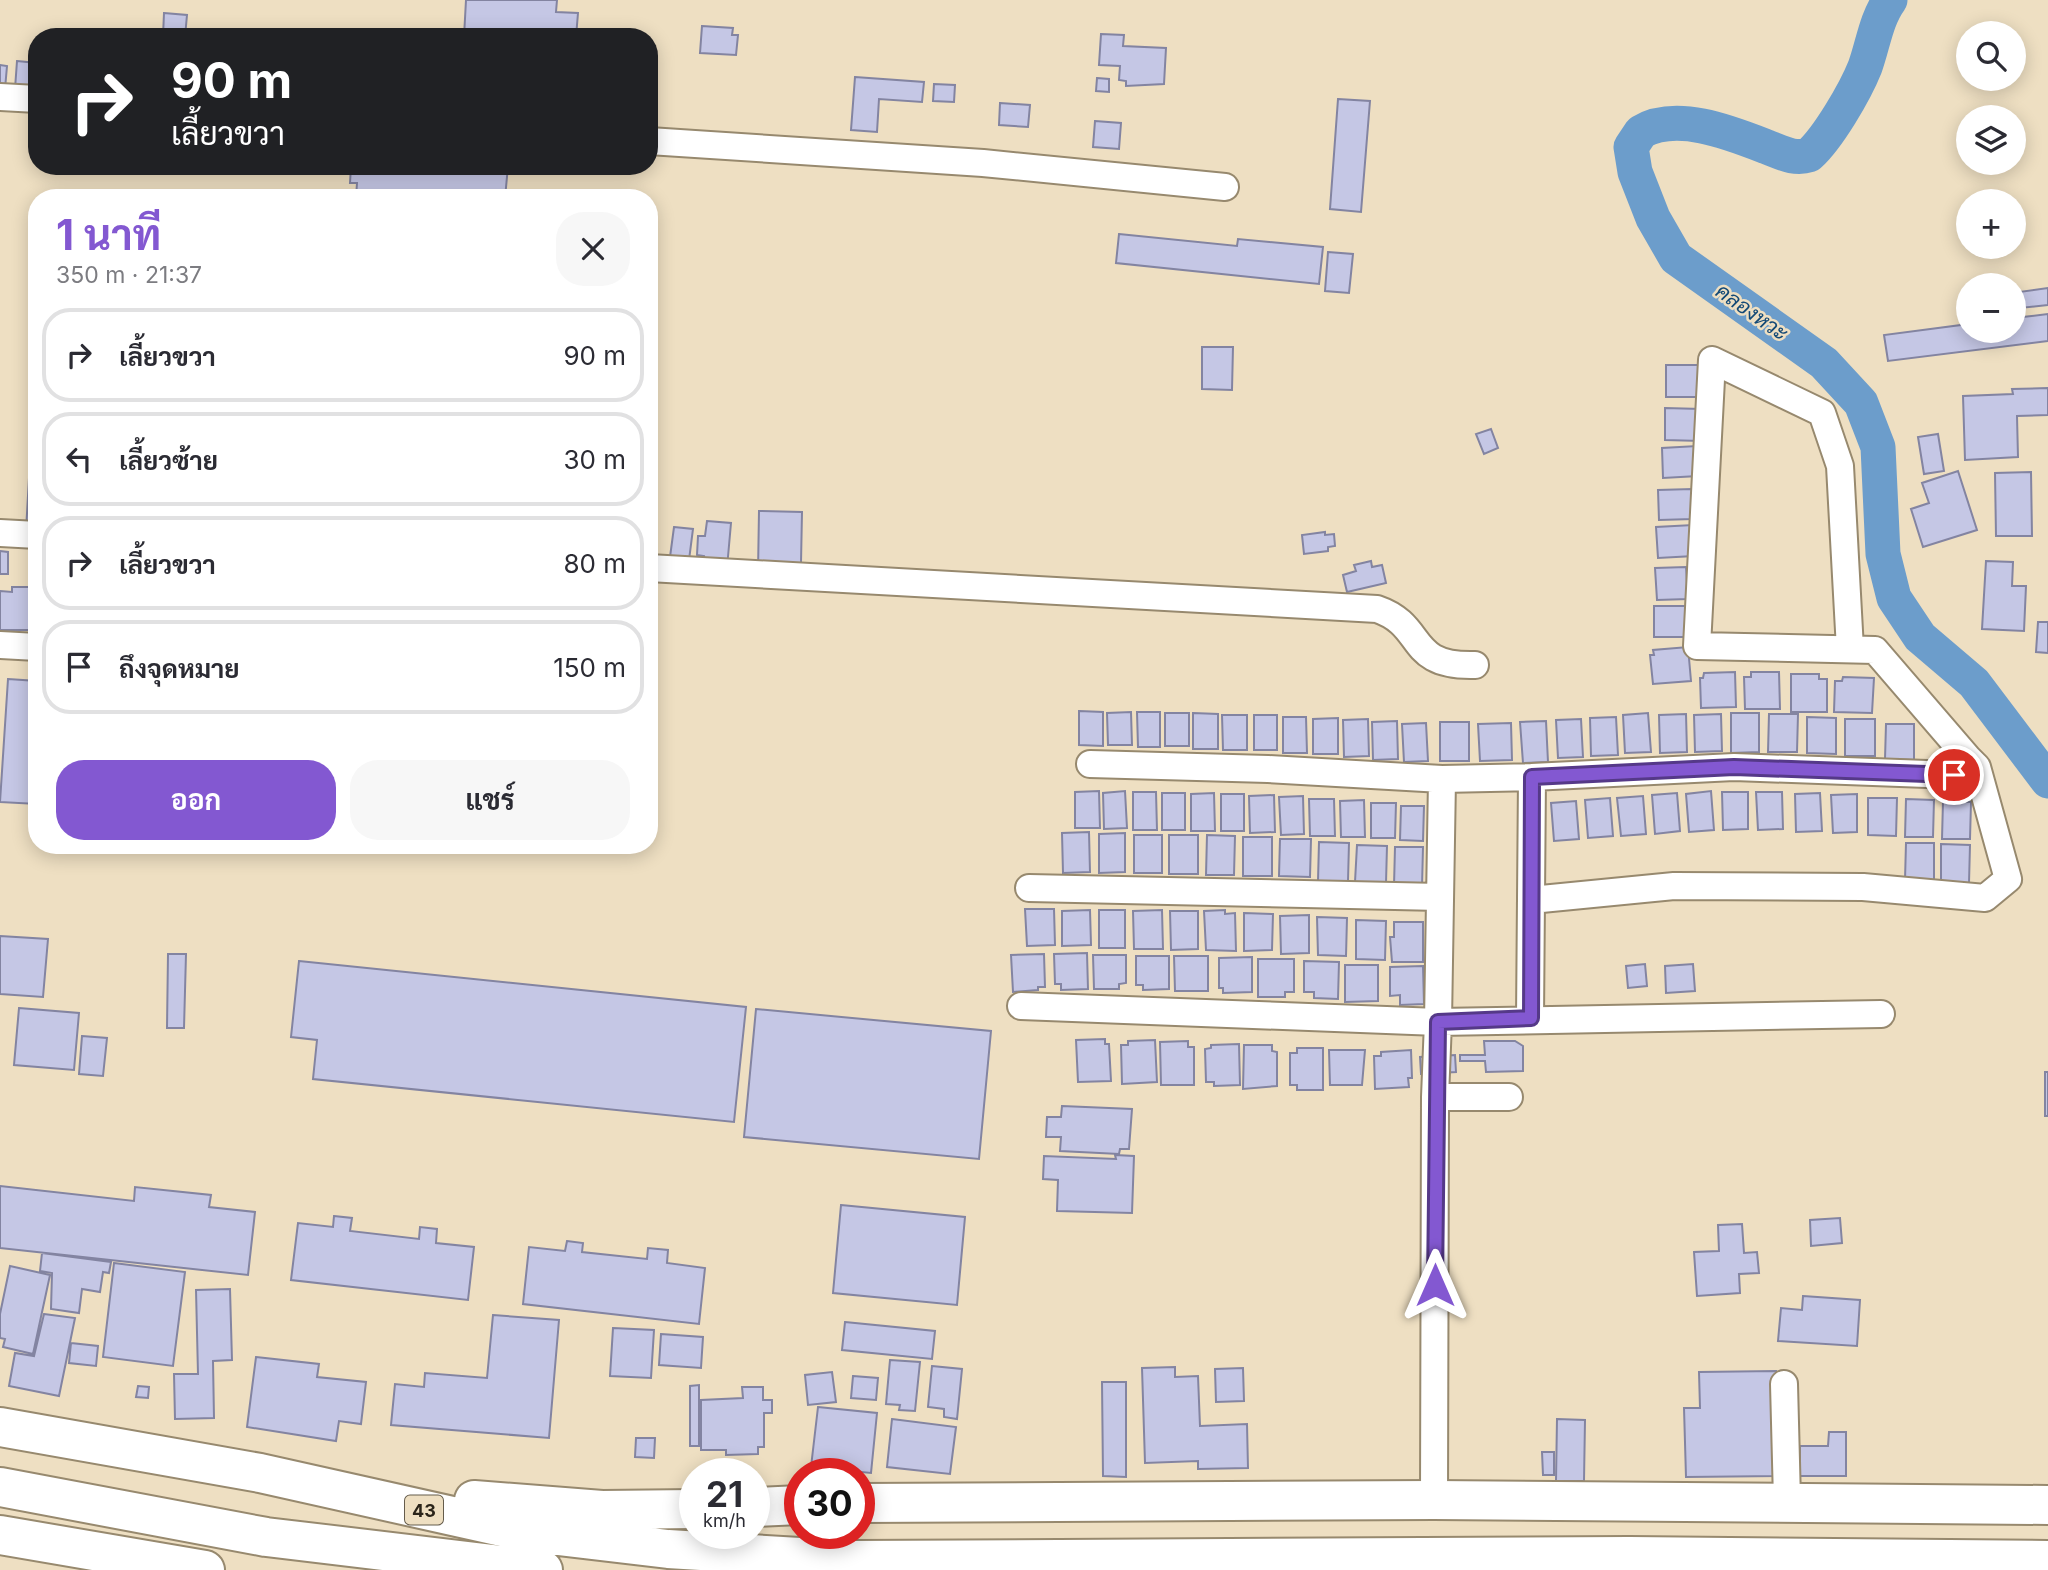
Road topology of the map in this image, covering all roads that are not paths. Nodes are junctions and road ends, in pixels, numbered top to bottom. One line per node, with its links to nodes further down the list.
1 (0, 97): 2 (street)
2 (28, 99)
3 (658, 142): 4 (street)
4 (1225, 187)
5 (0, 533): 6 (street)
6 (28, 535)
7 (658, 569): 11 (street)
8 (0, 645): 9 (street)
9 (28, 647)
10 (1850, 649): 10 (street); 12 (street)
11 (1475, 665)
12 (1968, 758): 14 (street); 18 (street)
13 (1090, 764): 15 (street)
14 (1532, 777): 15 (street); 18 (street)
15 (1442, 779): 17 (street)
16 (1029, 888): 17 (street)
17 (1440, 897): 22 (street)
18 (1531, 900): 21 (street)
19 (1021, 1006): 22 (street)
20 (1881, 1014): 21 (street)
21 (1531, 1018): 22 (street)
22 (1438, 1022): 23 (street)
23 (1435, 1097): 24 (street); 29 (street)
24 (1509, 1097)
25 (1784, 1384): 30 (street)
26 (0, 1427): 27 (highway, 43)
27 (260, 1474): 33 (highway); 35 (highway, 43)
28 (0, 1487): 38 (highway)
29 (1434, 1500): 30 (highway); 31 (highway)
30 (1787, 1500): 32 (highway)
31 (875, 1503)
32 (2048, 1505)
33 (679, 1508)
34 (0, 1535): 37 (highway)
35 (852, 1560): 36 (highway, 43); 39 (highway, 43)
36 (2048, 1560)
37 (205, 1570)
38 (543, 1570)
39 (784, 1570)

